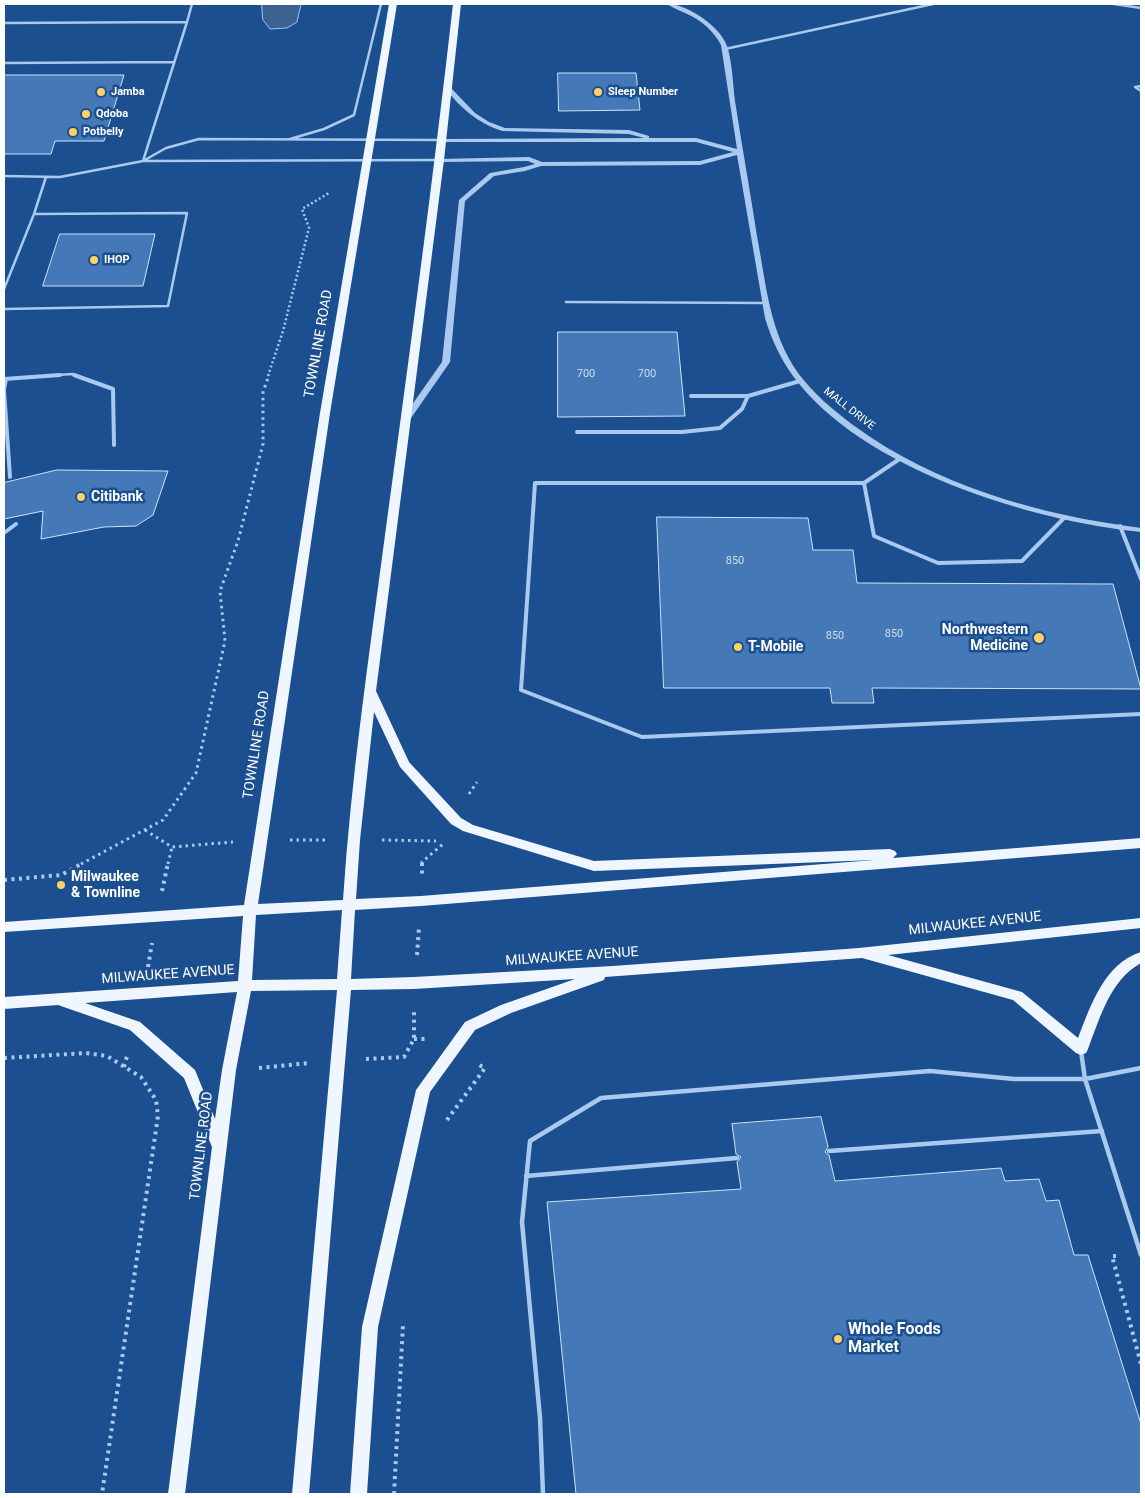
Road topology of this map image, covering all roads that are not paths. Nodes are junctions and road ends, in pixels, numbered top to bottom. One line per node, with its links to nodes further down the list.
1 (192, 4): 9 (lane)
2 (381, 4): 17 (lane)
3 (393, 4): 18 (main road, TOWNLINE ROAD)
4 (457, 4): 15 (main road)
5 (670, 4): 11 (street, MALL DRIVE)
6 (933, 4): 11 (lane)
7 (1114, 4): 8 (lane)
8 (1141, 8)
9 (187, 22): 10 (lane); 12 (lane)
10 (4, 23)
11 (725, 49): 21 (street, MALL DRIVE)
12 (174, 62): 13 (lane); 24 (lane)
13 (4, 63)
14 (1141, 86): 16 (lane)
15 (448, 88): 19 (main road); 20 (street)
16 (1141, 92)
17 (286, 140): 18 (lane); 24 (lane)
18 (372, 140): 19 (lane); 22 (main road, TOWNLINE ROAD)
19 (442, 140): 20 (street); 23 (main road)
20 (657, 140): 21 (street)
21 (740, 152): 25 (street); 31 (street, MALL DRIVE)
22 (368, 160): 23 (lane); 24 (lane); 54 (main road, TOWNLINE ROAD)
23 (440, 160): 25 (street); 37 (main road)
24 (143, 161): 27 (lane)
25 (542, 164): 37 (street)
26 (4, 176): 27 (lane)
27 (46, 177): 28 (lane)
28 (34, 214): 29 (lane); 32 (lane)
29 (4, 289)
30 (566, 302): 31 (lane)
31 (766, 303): 34 (street, MALL DRIVE)
32 (4, 309)
33 (5, 379): 39 (lane); 41 (lane)
34 (800, 381): 36 (lane); 40 (street, MALL DRIVE)
35 (691, 396): 36 (lane)
36 (748, 396): 38 (lane)
37 (406, 420): 49 (main road)
38 (577, 432)
39 (114, 445)
40 (901, 458): 42 (lane); 43 (street, MALL DRIVE)
41 (10, 477)
42 (864, 483): 43 (lane); 50 (lane)
43 (1065, 517): 45 (street, MALL DRIVE)
44 (16, 524): 47 (lane)
45 (1120, 526): 46 (street, MALL DRIVE); 48 (lane)
46 (1141, 530)
47 (4, 534)
48 (1141, 579)
49 (370, 692): 52 (main road); 53 (main road)
50 (1141, 714)
51 (1141, 843): 52 (main road)
52 (1083, 847): 53 (main road)
53 (350, 904): 54 (main road); 60 (main road)
54 (250, 910): 56 (main road); 61 (main road, TOWNLINE ROAD)
55 (1141, 923): 57 (main road, MILWAUKEE AVENUE)
56 (4, 927)
57 (859, 953): 59 (main road, MILWAUKEE AVENUE); 64 (main road)
58 (1141, 957): 64 (main road)
59 (613, 971): 60 (main road, MILWAUKEE AVENUE); 75 (main road)
60 (344, 984): 61 (main road, MILWAUKEE AVENUE); 74 (main road)
61 (245, 986): 62 (main road, MILWAUKEE AVENUE); 68 (main road, TOWNLINE ROAD)
62 (57, 999): 63 (main road, MILWAUKEE AVENUE); 68 (main road)
63 (4, 1003)
64 (1081, 1049): 66 (lane)
65 (1141, 1068): 66 (lane)
66 (1085, 1079): 67 (lane); 71 (lane)
67 (1102, 1131): 69 (lane); 72 (lane)
68 (219, 1146): 73 (main road, TOWNLINE ROAD)
69 (828, 1151)
70 (737, 1158): 71 (lane)
71 (526, 1176): 76 (lane)
72 (1141, 1255)
73 (176, 1494)
74 (301, 1494)
75 (359, 1494)
76 (543, 1494)

